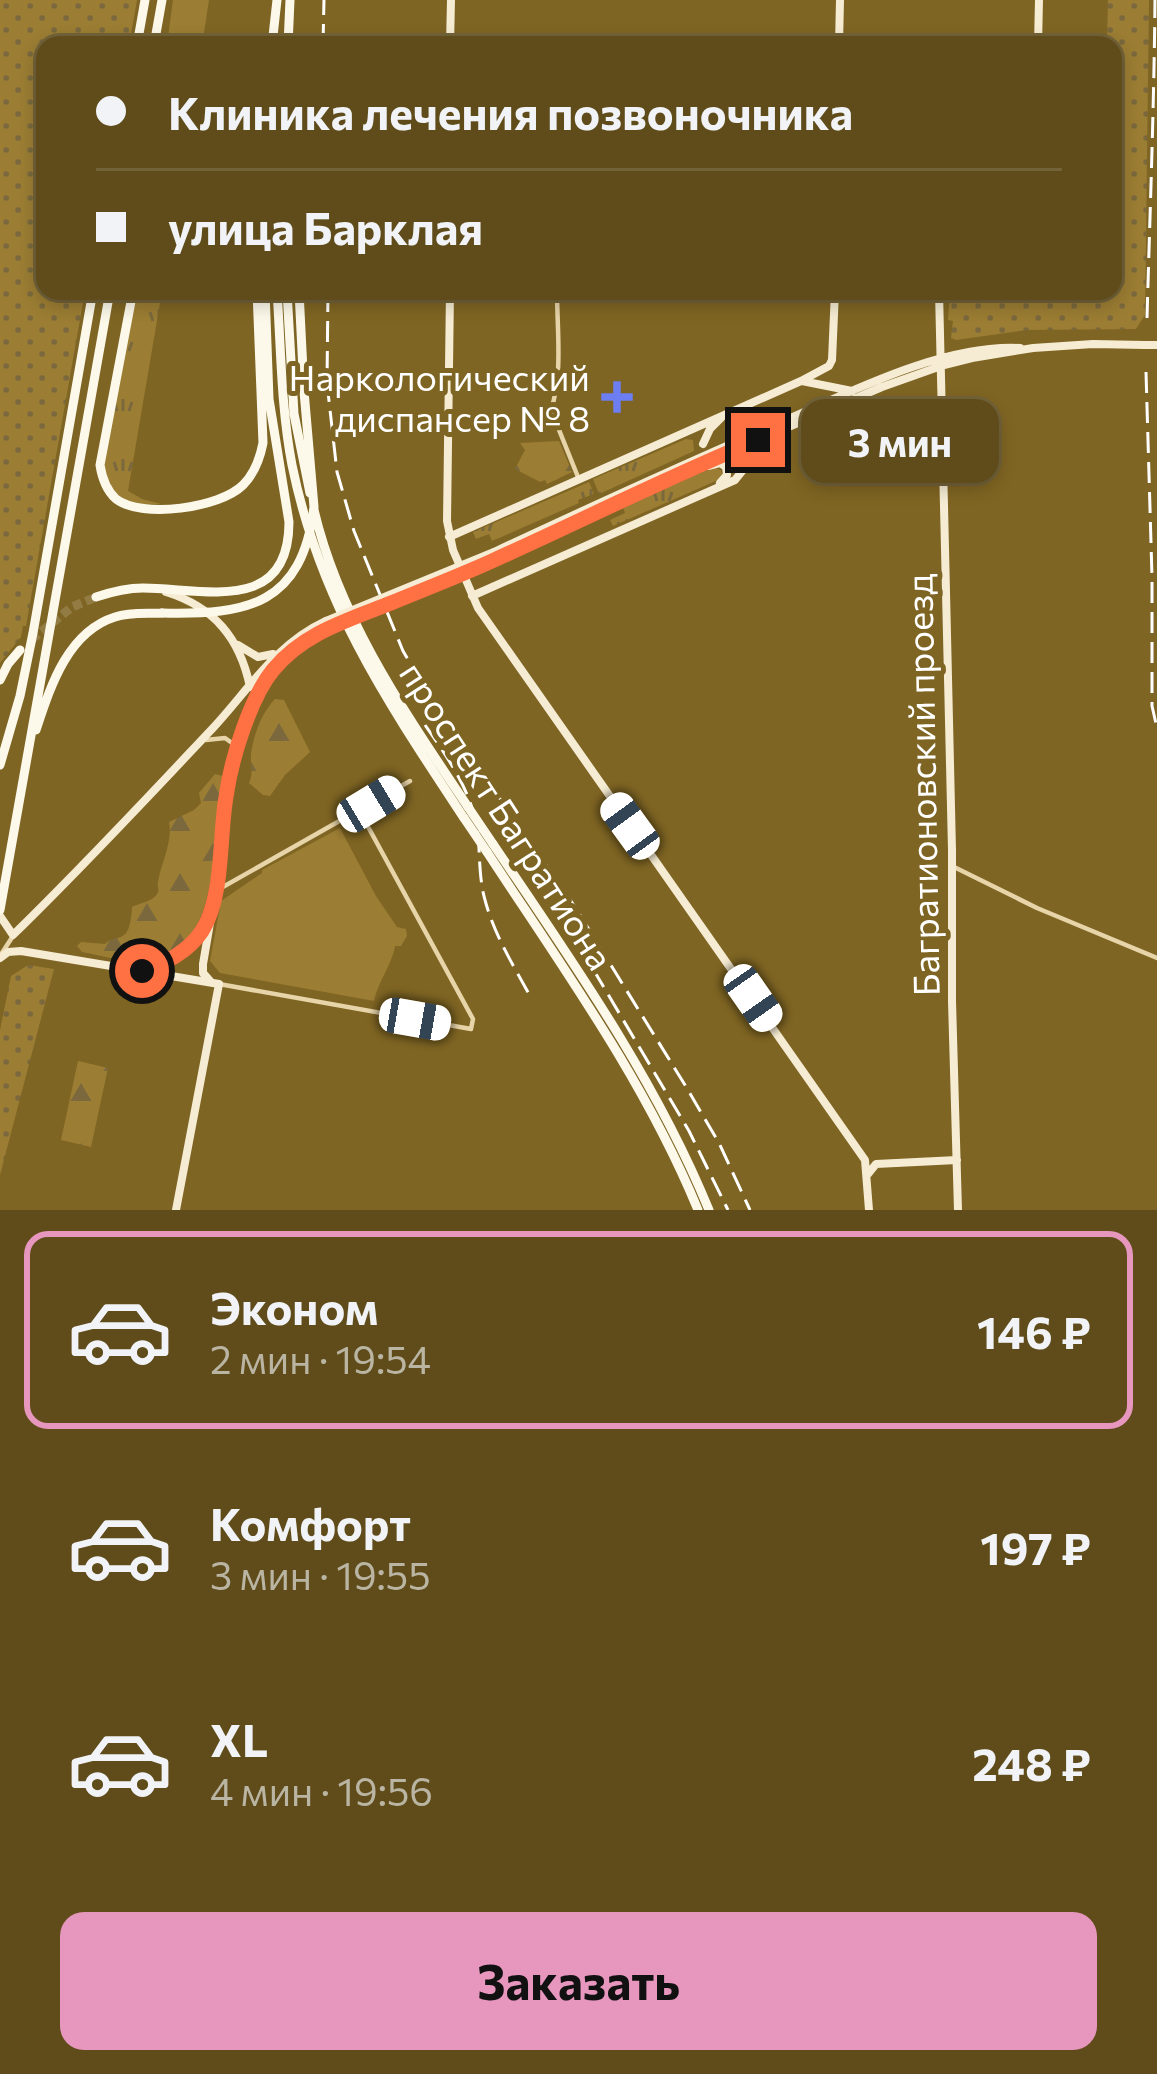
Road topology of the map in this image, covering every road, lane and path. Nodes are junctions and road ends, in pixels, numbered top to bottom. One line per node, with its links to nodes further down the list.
1 (145, 0): 8 (main road)
2 (162, 0): 9 (main road)
3 (278, 0): 10 (main road)
4 (290, 0): 11 (main road)
5 (451, 0): 12 (street)
6 (840, 0): 13 (street)
7 (1040, 0): 14 (street)
8 (138, 36)
9 (156, 36)
10 (276, 36)
11 (288, 36)
12 (450, 36)
13 (839, 36)
14 (1038, 36)
15 (91, 300): 52 (main road)
16 (108, 300): 53 (main road)
17 (131, 300): 18 (main road)
18 (261, 300)
19 (262, 300): 39 (main road)
20 (278, 300): 56 (main road, проспект Багратиона)
21 (287, 300): 56 (main road, проспект Багратиона)
22 (299, 300): 53 (main road, bridge)
23 (450, 300): 38 (street)
24 (557, 300): 36 (street)
25 (835, 300): 29 (street)
26 (939, 300): 28 (street, Багратионовский проезд)
27 (1157, 345): 28 (street, bridge)
28 (939, 363): 30 (street); 32 (street); 58 (street, Багратионовский проезд)
29 (801, 380): 30 (street); 31 (street)
30 (853, 391): 35 (street)
31 (738, 409): 33 (street); 34 (street)
32 (782, 431): 35 (street); 37 (street)
33 (685, 432): 34 (street); 36 (street)
34 (703, 444): 35 (street)
35 (693, 464): 37 (street); 42 (street, bridge)
36 (579, 479): 38 (street)
37 (715, 488): 40 (street)
38 (449, 537): 40 (street)
39 (154, 589): 41 (main road); 43 (street)
40 (472, 596): 67 (street)
41 (96, 597)
42 (328, 624): 44 (street); 46 (street)
43 (235, 643): 44 (street); 48 (street)
44 (285, 647): 48 (street)
45 (20, 650): 47 (main road)
46 (272, 672): 48 (street); 49 (street)
47 (0, 680)
48 (250, 687): 49 (street); 50 (street)
49 (251, 706): 51 (street)
50 (201, 741): 51 (street); 62 (street)
51 (236, 759): 59 (street)
52 (0, 765)
53 (24, 776): 61 (main road)
54 (410, 781): 55 (street)
55 (360, 812): 59 (street); 66 (street)
56 (466, 812): 57 (main road, проспект Багратиона, bridge)
57 (490, 848): 72 (main road, проспект Багратиона); 73 (main road, проспект Багратиона)
58 (952, 866): 64 (street); 68 (street, Багратионовский проезд)
59 (214, 892): 60 (street)
60 (211, 910): 65 (street); 66 (street)
61 (0, 913): 62 (street)
62 (13, 935): 63 (street)
63 (0, 957): 65 (street)
64 (1157, 958)
65 (142, 971): 66 (street)
66 (215, 983): 71 (street)
67 (865, 1160): 69 (street); 70 (street)
68 (957, 1160): 69 (street); 75 (street, Багратионовский проезд)
69 (876, 1164): 70 (street)
70 (868, 1174): 74 (street)
71 (176, 1210)
72 (698, 1210)
73 (709, 1210)
74 (869, 1210)
75 (958, 1210)

